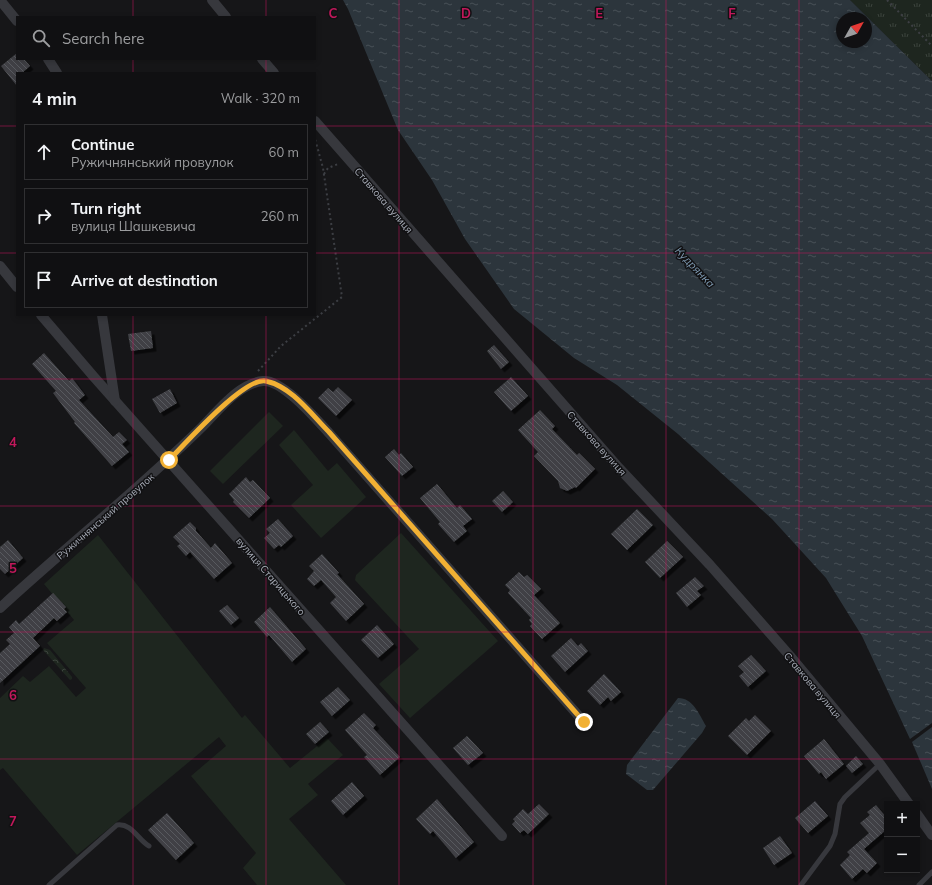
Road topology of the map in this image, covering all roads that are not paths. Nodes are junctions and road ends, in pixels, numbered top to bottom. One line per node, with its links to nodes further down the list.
1 (0, 0): 4 (street)
2 (212, 0): 3 (street)
3 (225, 16)
4 (16, 20)
5 (49, 60): 7 (street)
6 (263, 60): 8 (street)
7 (55, 72)
8 (273, 72)
9 (316, 122): 20 (street, Ставкова вулиця)
10 (0, 266): 11 (street)
11 (16, 286)
12 (42, 316): 15 (street, вулиця Старицького)
13 (102, 316): 14 (street)
14 (110, 367): 15 (street); 16 (street)
15 (94, 378): 16 (street, вулиця Старицького)
16 (115, 401): 17 (street, вулиця Старицького)
17 (169, 460): 18 (street, Ружичнянський провулок); 19 (street, Ружичнянський провулок); 24 (street, вулиця Старицького)
18 (2, 603)
19 (584, 722)
20 (880, 764): 21 (street, Ставкова вулиця); 28 (lane)
21 (907, 801)
22 (920, 818): 23 (street)
23 (932, 835)
24 (502, 836)
25 (149, 846): 27 (lane)
26 (932, 872): 29 (lane)
27 (49, 885)
28 (801, 885)
29 (919, 885)

